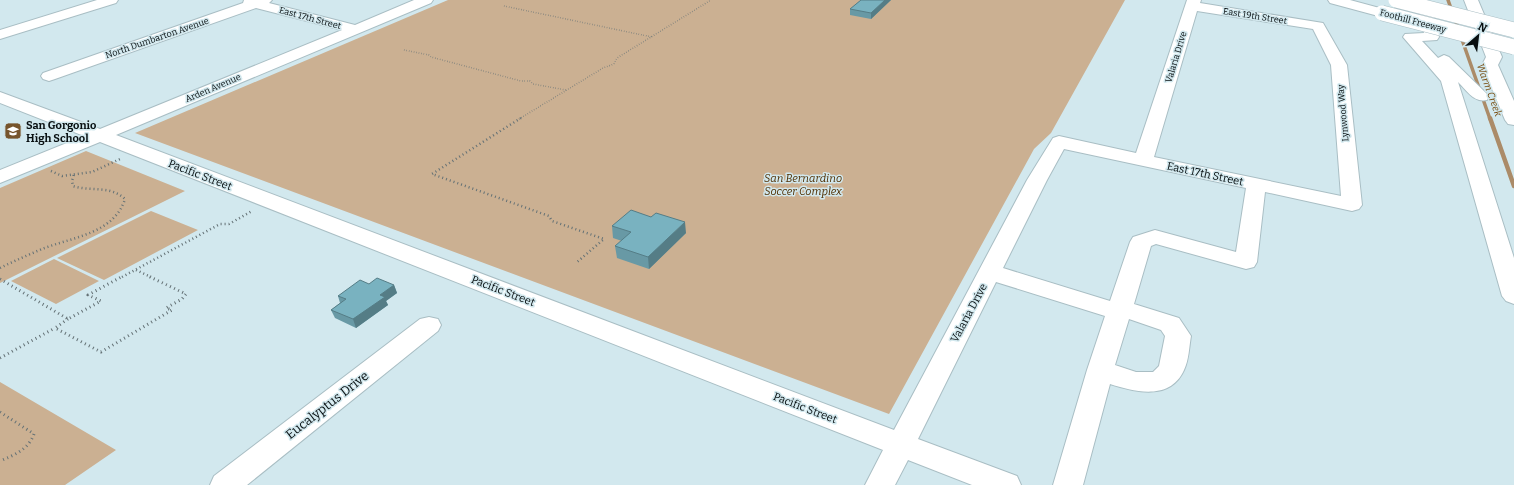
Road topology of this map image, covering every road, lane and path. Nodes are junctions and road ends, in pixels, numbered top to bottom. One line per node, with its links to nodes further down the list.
1 (111, 0): 14 (main road)
2 (426, 0): 12 (main road, Arden Avenue)
3 (711, 0): 15 (path)
4 (1335, 0): 17 (main road, Foothill Freeway, bridge)
5 (1396, 0): 13 (main road, Foothill Freeway, bridge)
6 (1423, 0): 16 (main road)
7 (1471, 0): 23 (main road)
8 (254, 1): 12 (main road, East 17th Street); 19 (main road, North Dumbarton Avenue)
9 (1193, 3): 11 (main road, East 19th Street); 27 (main road, Valaria Drive)
10 (504, 6): 15 (path)
11 (1318, 26): 33 (main road, Lynwood Way)
12 (355, 29): 24 (main road, Arden Avenue)
13 (1514, 30)
14 (0, 35)
15 (652, 37): 20 (path)
16 (1420, 37): 21 (main road); 39 (main road)
17 (1514, 47)
18 (404, 50): 20 (path)
19 (49, 76)
20 (566, 90): 34 (path)
21 (1481, 96)
22 (0, 97): 24 (main road, Pacific Street)
23 (1514, 120)
24 (99, 136): 26 (main road, Pacific Street); 28 (main road, Arden Avenue)
25 (1059, 142): 27 (main road, East 17th Street); 37 (main road, Valaria Drive)
26 (138, 151): 29 (path); 32 (main road, Pacific Street)
27 (1143, 160): 31 (main road, East 17th Street)
28 (32, 164): 29 (path); 30 (main road, Arden Avenue)
29 (74, 174): 35 (path)
30 (0, 177)
31 (1256, 185): 33 (main road, East 17th Street); 40 (main road)
32 (269, 201): 36 (path); 47 (main road, Pacific Street)
33 (1352, 206)
34 (576, 263)
35 (0, 268)
36 (135, 270): 41 (path); 43 (path)
37 (990, 272): 40 (main road); 47 (main road, Valaria Drive)
38 (0, 279): 41 (path)
39 (1514, 296)
40 (1120, 310): 45 (main road); 45 (main road)
41 (68, 319): 43 (path)
42 (429, 325): 49 (main road, Eucalyptus Drive)
43 (55, 328): 44 (path)
44 (0, 358)
45 (1100, 370): 52 (main road)
46 (0, 412): 48 (path)
47 (900, 444): 50 (main road, Valaria Drive); 51 (main road, Pacific Street)
48 (0, 461)
49 (224, 485)
50 (880, 485)
51 (1006, 485)
52 (1068, 485)

